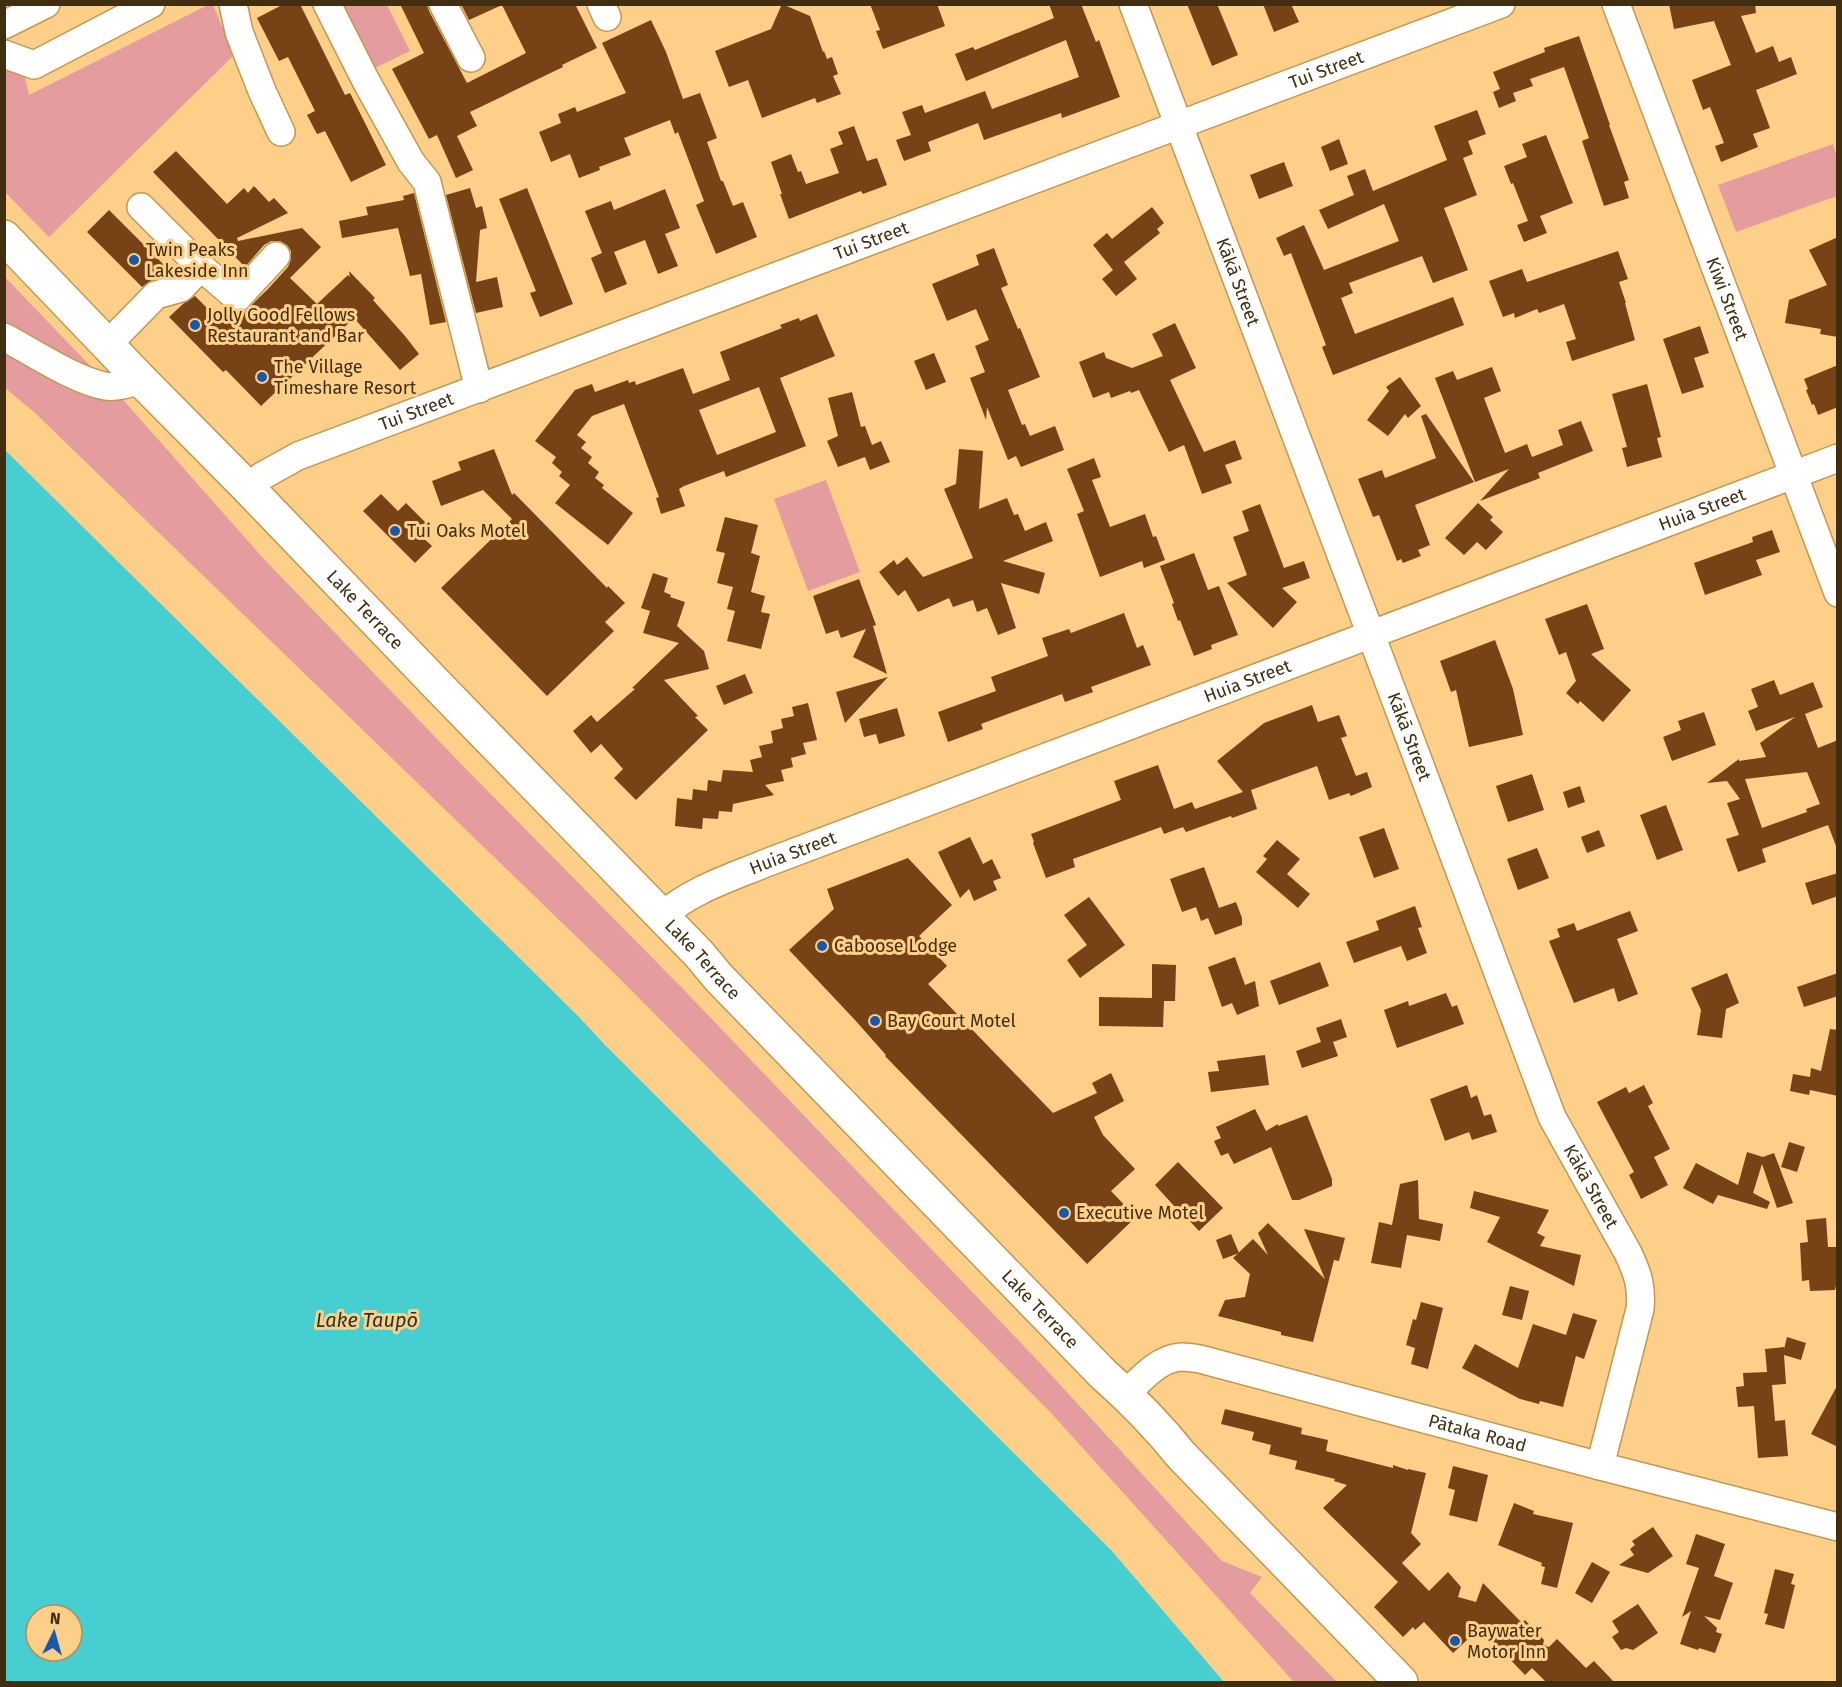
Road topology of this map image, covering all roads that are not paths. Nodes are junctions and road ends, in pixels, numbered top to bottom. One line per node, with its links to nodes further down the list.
1 (46, 4): 9 (street)
2 (152, 4): 10 (street)
3 (233, 4): 13 (street)
4 (327, 4): 21 (street)
5 (443, 4): 11 (street)
6 (1133, 4): 12 (street, Kākā Street)
7 (1501, 4): 12 (street, Tui Street)
8 (1616, 4): 23 (street, Kiwi Street)
9 (4, 25)
10 (4, 54)
11 (471, 58)
12 (1179, 126): 21 (street, Tui Street); 26 (street, Kākā Street)
13 (281, 132)
14 (141, 207): 17 (street)
15 (4, 237): 19 (main road, Lake Terrace)
16 (276, 256): 17 (street)
17 (201, 267): 19 (street)
18 (4, 337): 20 (street)
19 (108, 344): 20 (main road, Lake Terrace)
20 (141, 380): 24 (main road, Lake Terrace)
21 (479, 389): 24 (street, Tui Street)
22 (1838, 458): 23 (street, Huia Street)
23 (1794, 475): 25 (street, Kiwi Street); 26 (street, Huia Street)
24 (248, 488): 27 (main road, Lake Terrace)
25 (1838, 593)
26 (1371, 634): 27 (street, Huia Street); 29 (street, Kākā Street)
27 (662, 916): 28 (main road, Lake Terrace)
28 (1126, 1394): 29 (street, Pātaka Road); 31 (main road, Lake Terrace)
29 (1600, 1466): 30 (street, Pātaka Road)
30 (1838, 1527)
31 (1401, 1683)

